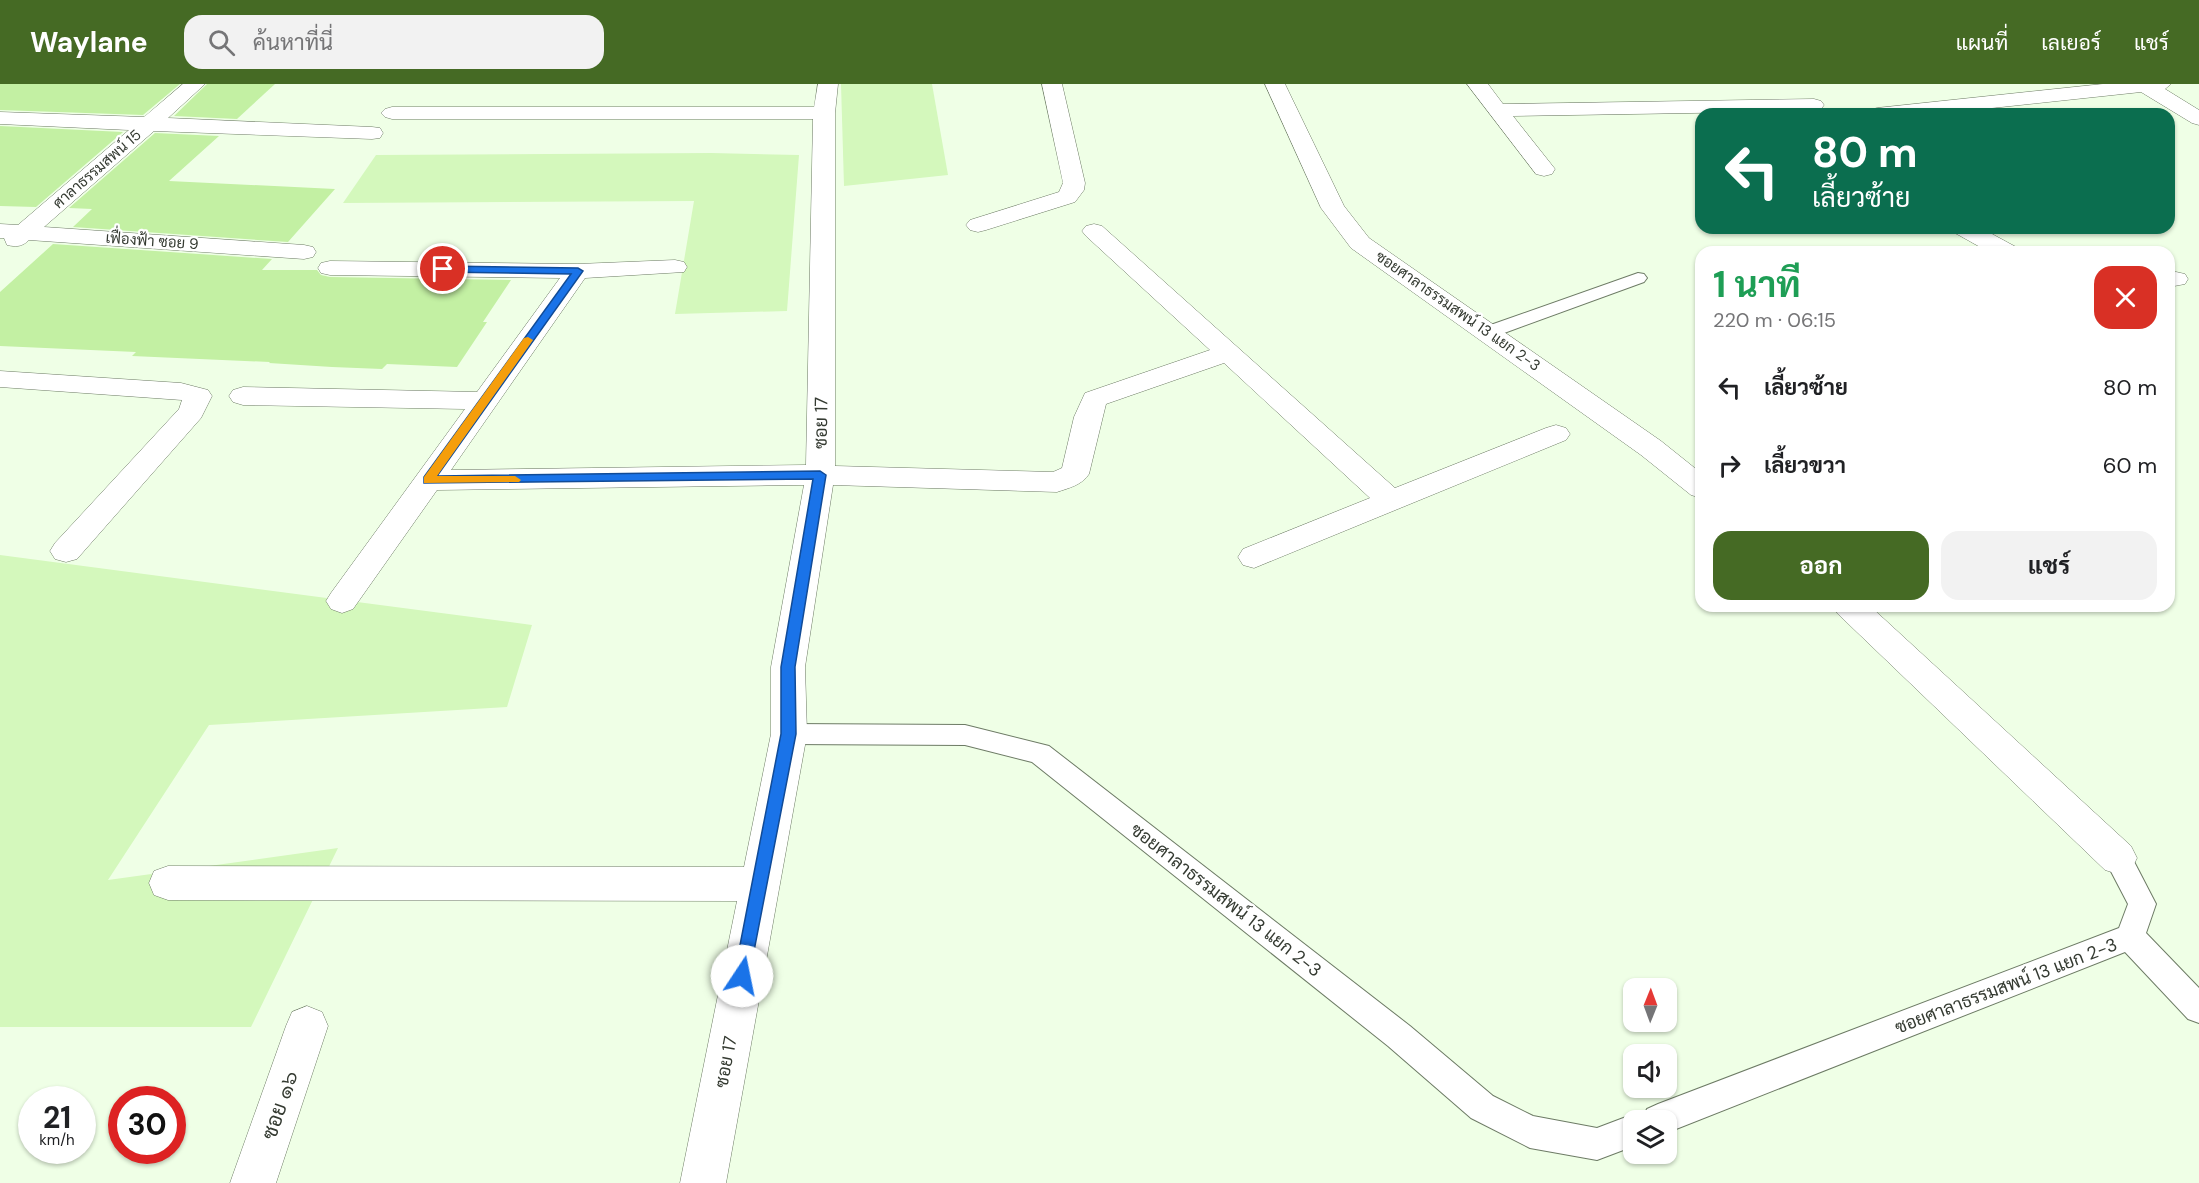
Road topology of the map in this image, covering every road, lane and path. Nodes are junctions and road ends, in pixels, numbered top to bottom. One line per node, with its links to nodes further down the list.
1 (195, 84): 15 (street, ศาลาธรรมสพน์ 15)
2 (1052, 84): 18 (street)
3 (1275, 84): 29 (street, ซอยศาลาธรรมสพน์ 13 แยก 2-3)
4 (1477, 84): 10 (street)
5 (1783, 84): 8 (street)
6 (2153, 85): 9 (street); 14 (street)
7 (826, 99): 12 (street); 35 (street, ซอย 17)
8 (1818, 108)
9 (1934, 108)
10 (1497, 110): 11 (street); 17 (street)
11 (1695, 110)
12 (392, 113)
13 (0, 118): 15 (street)
14 (2199, 119)
15 (149, 124): 16 (street); 20 (street, ศาลาธรรมสพน์ 15)
16 (372, 133)
17 (1544, 169)
18 (978, 225)
19 (1094, 231): 30 (street)
20 (12, 232): 23 (street, เฟื่องฟ้า ซอย 9); 24 (street, ศาลาธรรมสพน์ 15)
21 (1974, 234): 22 (street)
22 (1996, 246)
23 (304, 252)
24 (0, 253)
25 (675, 267): 27 (street)
26 (330, 268): 27 (street)
27 (578, 271): 33 (street)
28 (1638, 278): 29 (lane)
29 (1489, 332): 37 (street, ซอยศาลาธรรมสพน์ 13 แยก 2-3)
30 (1228, 353): 35 (street); 38 (street)
31 (0, 379): 39 (street)
32 (243, 396): 33 (street)
33 (484, 401): 36 (street)
34 (1556, 434): 38 (street)
35 (820, 475): 36 (street); 43 (street, ซอย 17)
36 (428, 480): 41 (street)
37 (1695, 483)
38 (1391, 501): 40 (street)
39 (66, 551)
40 (1254, 557)
41 (342, 601)
42 (1855, 612): 44 (street, ซอยศาลาธรรมสพน์ 13 แยก 2-3)
43 (789, 734): 46 (street, ซอย 17); 51 (lane, ซอยศาลาธรรมสพน์ 13 แยก 2-3)
44 (2118, 858): 47 (lane, ซอยศาลาธรรมสพน์ 13 แยก 2-3)
45 (168, 882): 46 (street)
46 (760, 884): 53 (street, ซอย 17)
47 (2130, 938): 48 (lane); 50 (lane, ซอยศาลาธรรมสพน์ 13 แยก 2-3)
48 (2199, 1009)
49 (307, 1026): 52 (street, ซอย ๑๖)
50 (1677, 1113)
51 (1623, 1134)
52 (253, 1183)
53 (703, 1183)

